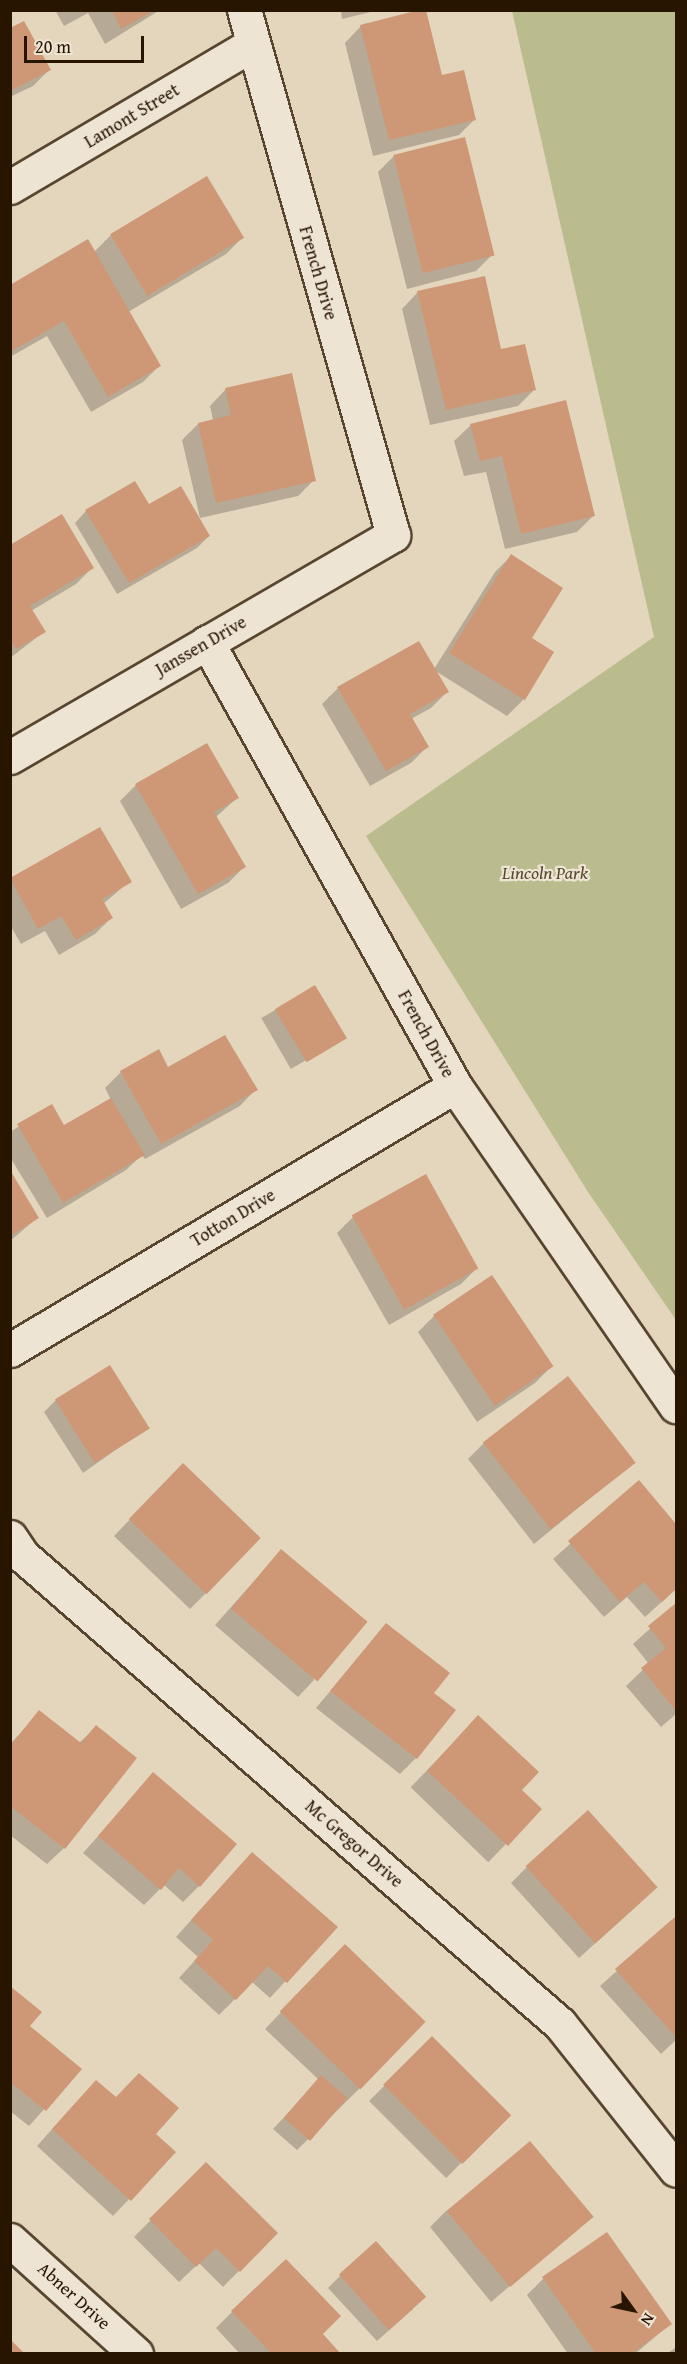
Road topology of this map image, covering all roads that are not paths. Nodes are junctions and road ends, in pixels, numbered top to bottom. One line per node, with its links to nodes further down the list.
1 (244, 10): 2 (street, French Drive)
2 (253, 44): 3 (street, Lamont Street); 4 (street, French Drive)
3 (10, 187)
4 (393, 535): 5 (street, Janssen Drive)
5 (207, 642): 6 (street, Janssen Drive); 7 (street, French Drive)
6 (10, 757)
7 (455, 1086): 8 (street, Totton Drive); 9 (street, French Drive)
8 (10, 1350)
9 (676, 1406)
10 (10, 1538): 11 (street, Mc Gregor Drive)
11 (676, 2170)
12 (10, 2240): 13 (street, Abner Drive)
13 (136, 2354)

